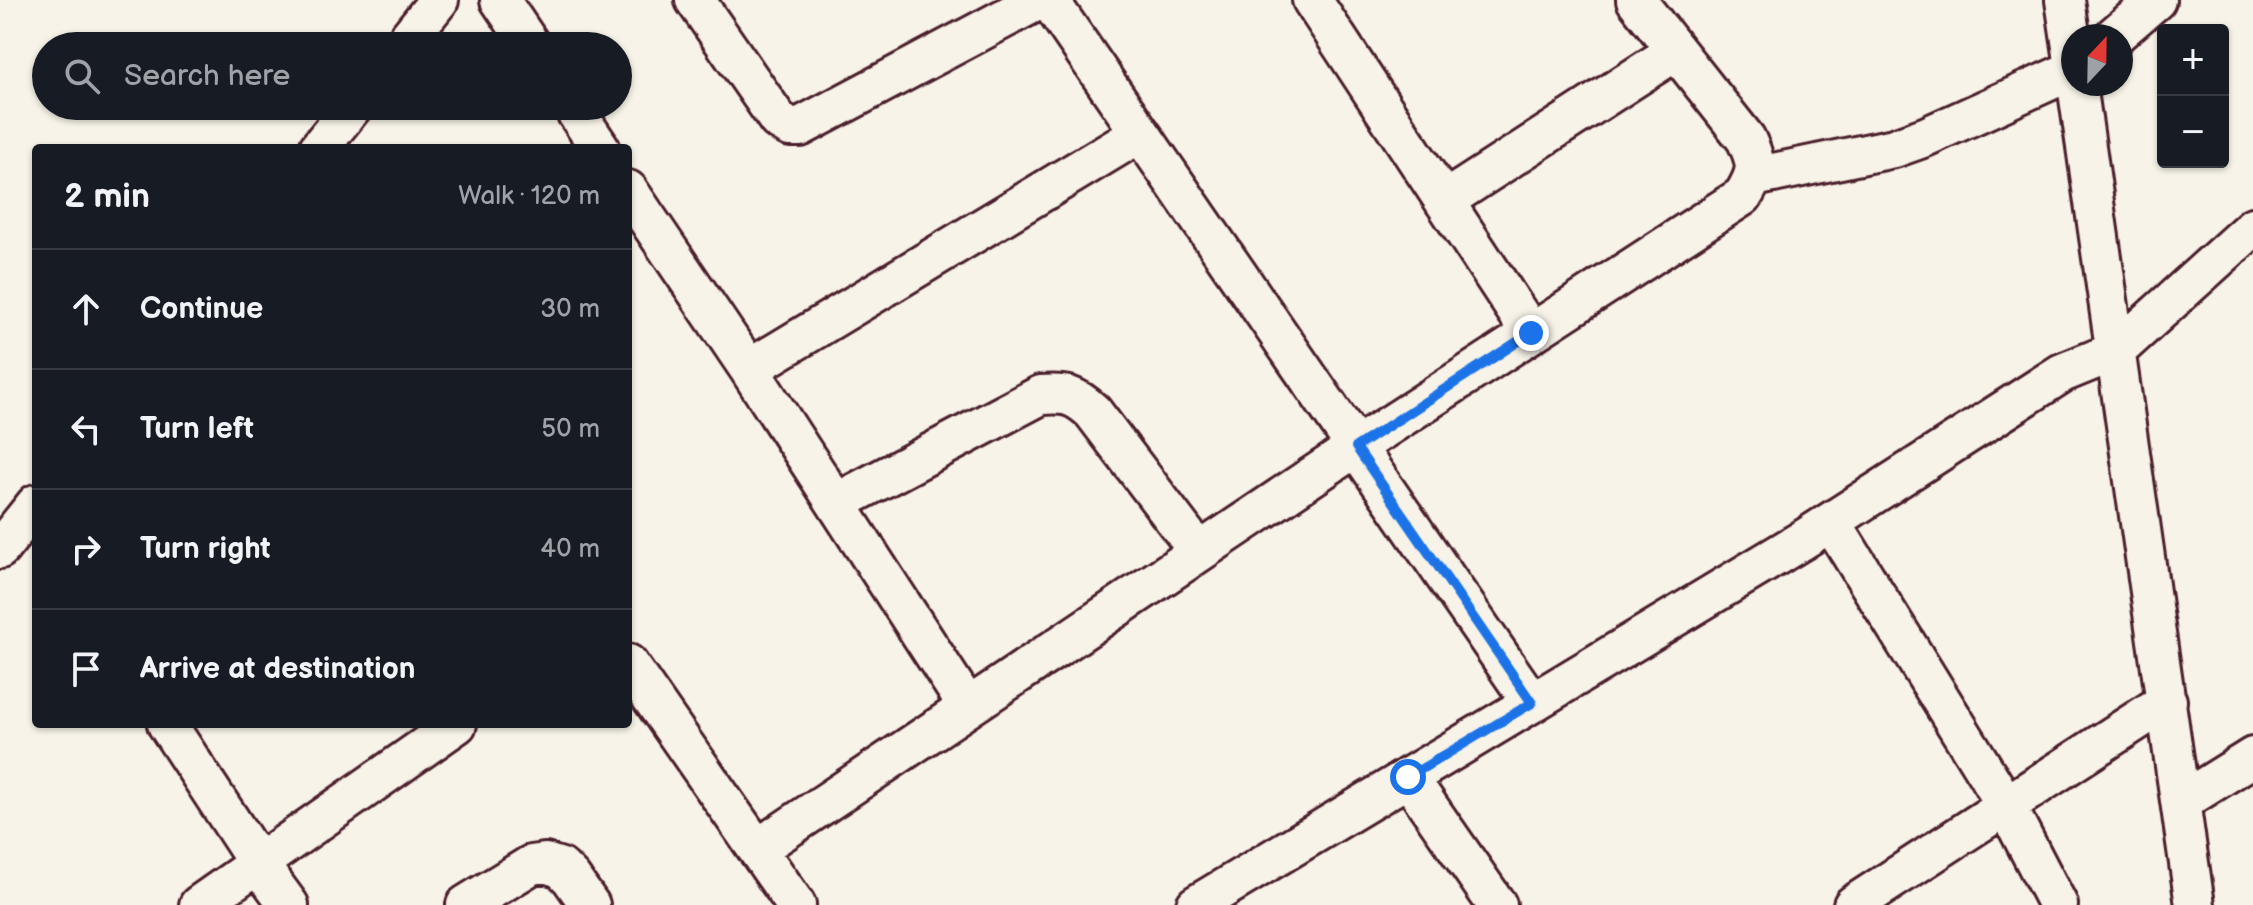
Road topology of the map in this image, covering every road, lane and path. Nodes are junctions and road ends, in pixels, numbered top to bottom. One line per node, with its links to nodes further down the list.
1 (439, 0): 11 (street)
2 (500, 0): 12 (street)
3 (695, 0): 8 (street)
4 (1312, 0): 23 (street)
5 (1636, 0): 13 (street)
6 (2065, 0): 9 (street)
7 (2156, 0): 10 (street)
8 (1058, 4): 18 (street)
9 (2069, 24)
10 (2128, 24)
11 (413, 32)
12 (522, 32)
13 (1676, 51): 21 (street); 23 (street)
14 (2061, 75): 21 (street)
15 (2079, 96): 26 (street)
16 (342, 120): 19 (street)
17 (581, 120): 20 (street)
18 (1140, 133): 27 (street); 28 (street)
19 (322, 144)
20 (597, 144)
21 (1754, 177): 25 (street)
22 (632, 196): 27 (street)
23 (1444, 201): 25 (street)
24 (2253, 227): 26 (street)
25 (1531, 333): 28 (street)
26 (2116, 351): 31 (street); 35 (street)
27 (749, 369): 29 (street)
28 (1356, 447): 33 (street); 36 (street)
29 (836, 503): 33 (street); 37 (street)
30 (32, 516): 32 (street)
31 (1831, 522): 36 (street); 43 (street)
32 (0, 549)
33 (1199, 552): 37 (street)
34 (632, 670): 44 (street)
35 (2167, 701): 42 (street); 43 (street)
36 (1532, 703): 41 (street)
37 (968, 707): 44 (street)
38 (170, 728): 45 (street)
39 (451, 728): 45 (street)
40 (2253, 757): 42 (street)
41 (1408, 777): 51 (street); 52 (street)
42 (2181, 802): 55 (street)
43 (2006, 805): 53 (street); 54 (street)
44 (757, 849): 50 (street)
45 (258, 863): 46 (street); 47 (street)
46 (199, 905)
47 (289, 905)
48 (466, 905): 49 (street)
49 (590, 905)
50 (795, 905)
51 (1196, 905)
52 (1497, 905)
53 (1853, 905)
54 (2058, 905)
55 (2195, 905)

